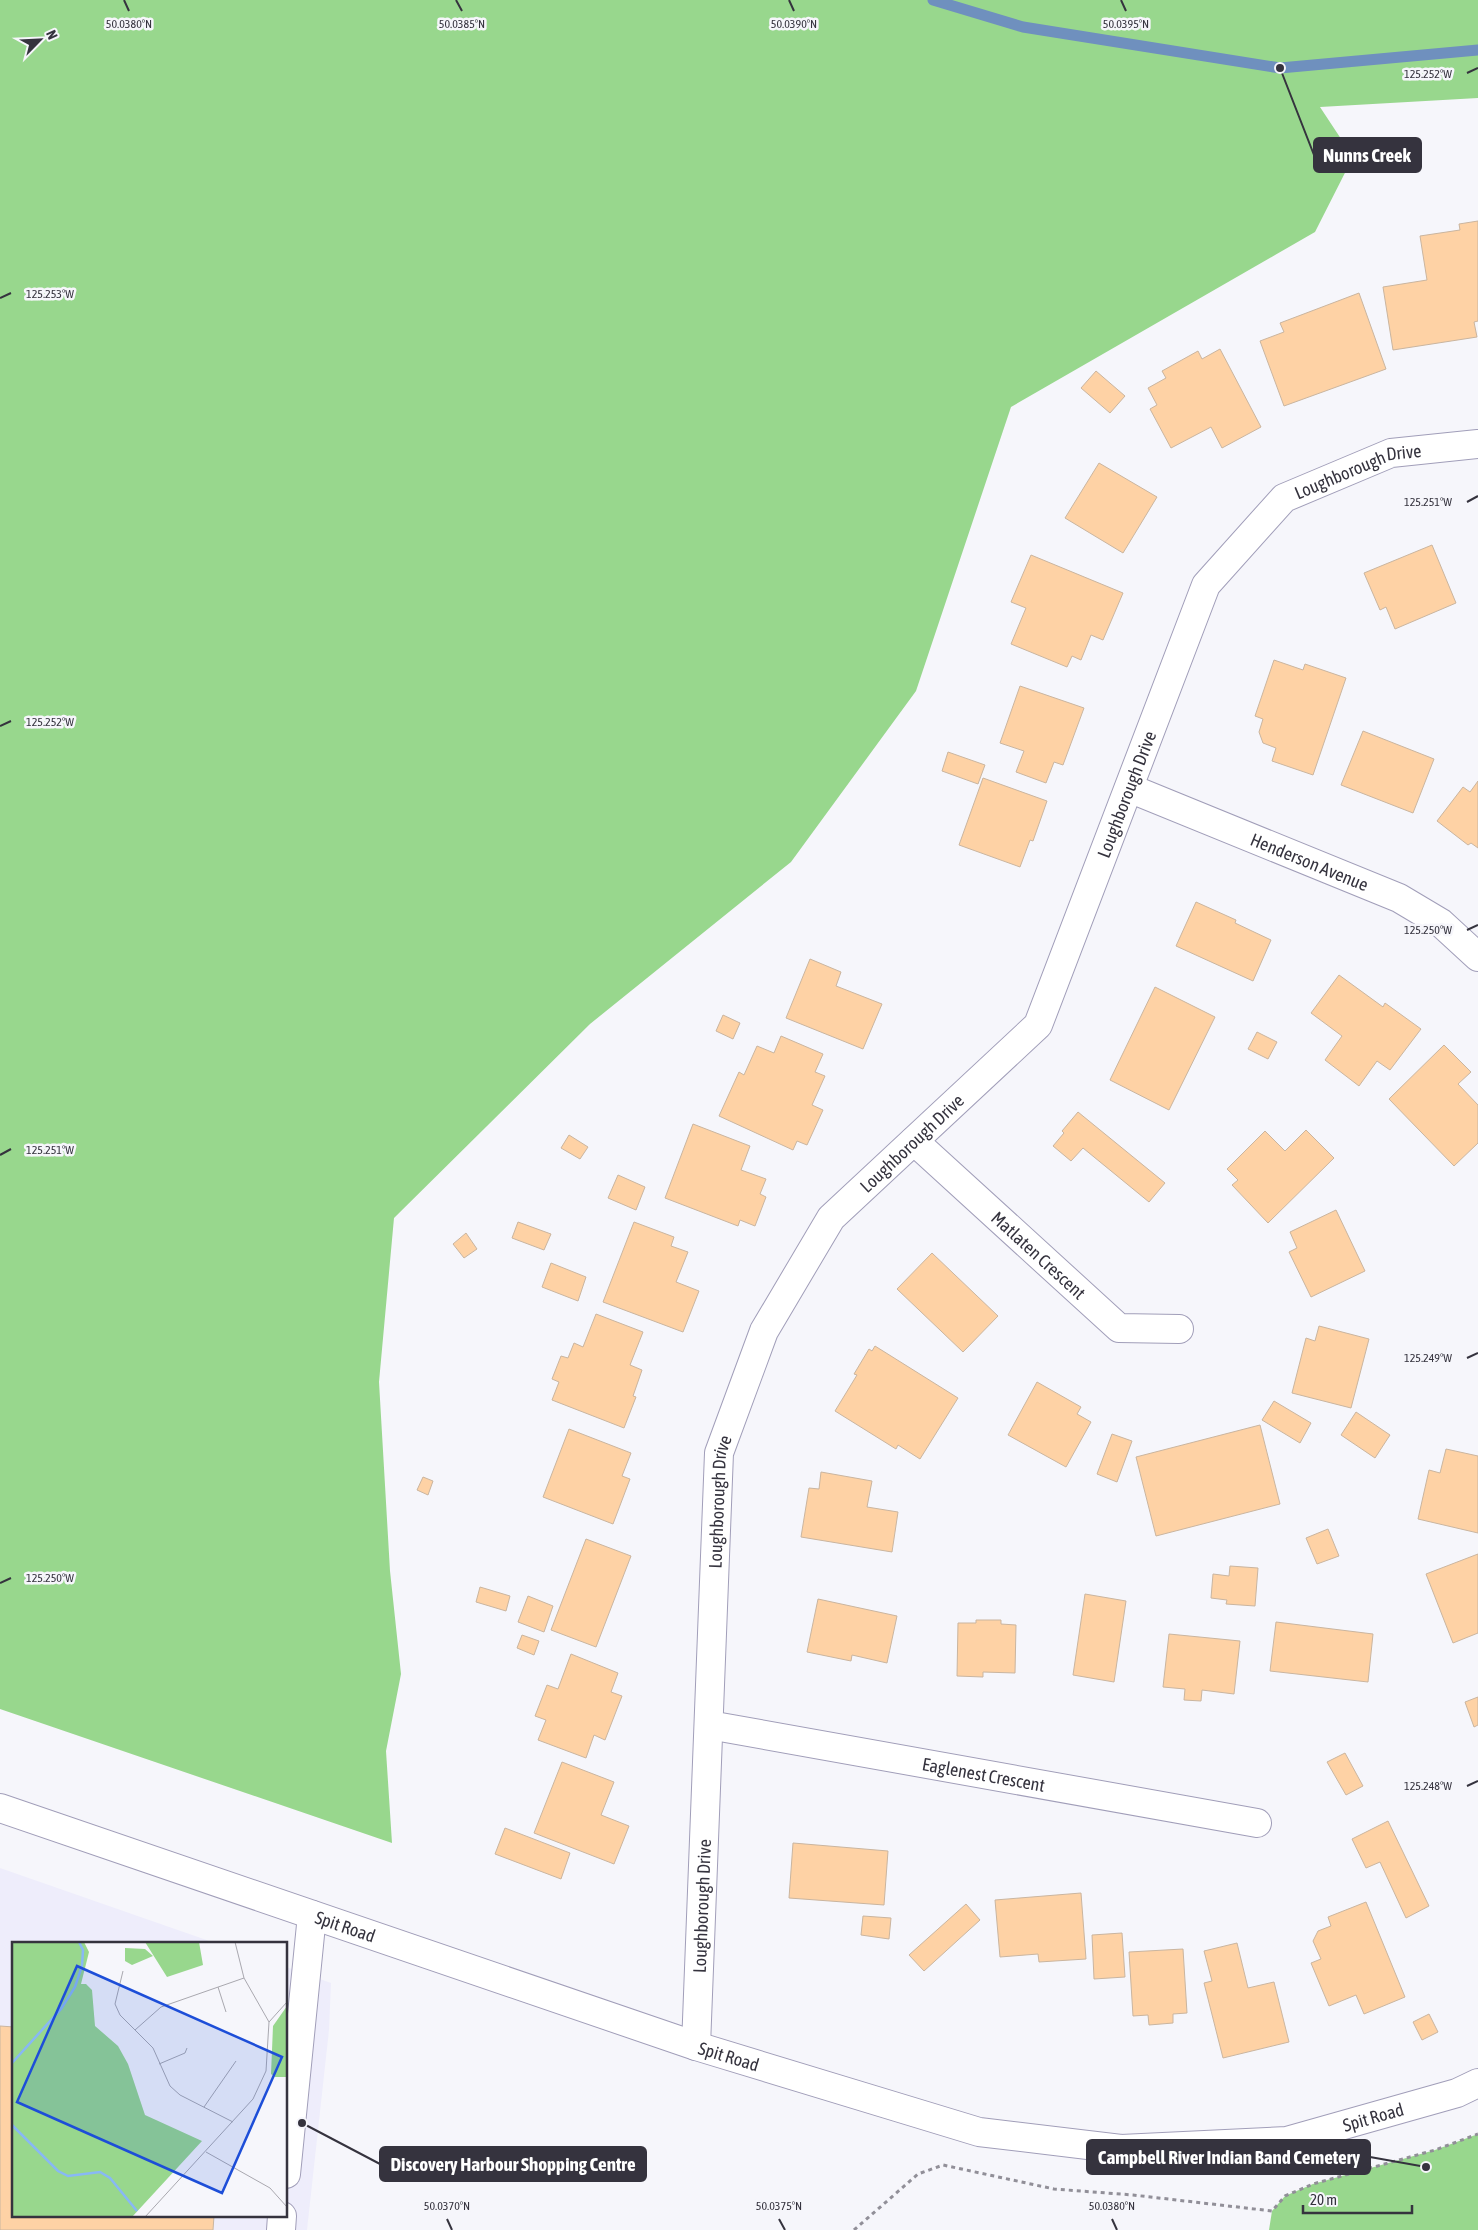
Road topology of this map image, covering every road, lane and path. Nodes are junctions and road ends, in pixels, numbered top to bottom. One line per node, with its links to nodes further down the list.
1 (1478, 444): 2 (street, Loughborough Drive)
2 (1129, 788): 3 (street, Henderson Avenue); 4 (street, Loughborough Drive)
3 (1478, 957)
4 (914, 1141): 5 (street, Matlaten Crescent); 6 (street, Loughborough Drive)
5 (1179, 1330)
6 (709, 1725): 8 (street, Eaglenest Crescent); 10 (street, Loughborough Drive)
7 (0, 1808): 9 (street, Spit Road)
8 (1257, 1823)
9 (312, 1915): 10 (street, Spit Road); 13 (street)
10 (696, 2046): 11 (street, Spit Road)
11 (1478, 2084)
12 (1478, 2134): 14 (path)
13 (288, 2154)
14 (854, 2230)

